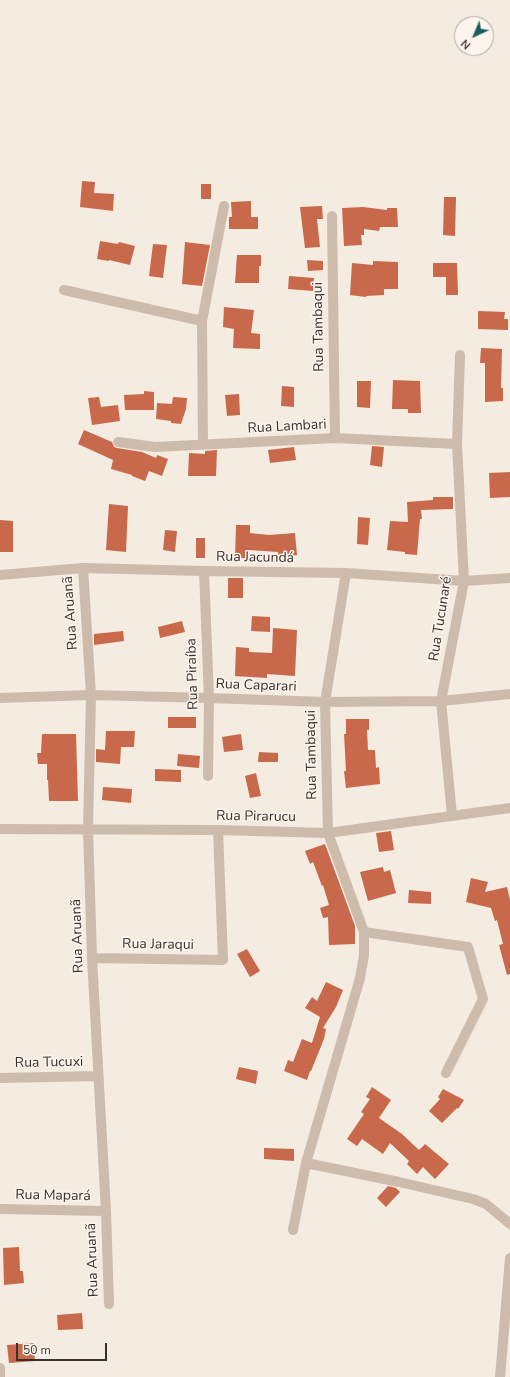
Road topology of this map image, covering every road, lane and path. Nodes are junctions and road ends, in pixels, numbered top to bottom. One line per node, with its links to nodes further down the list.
1 (224, 206): 4 (street)
2 (332, 216): 6 (street, Rua Tambaqui)
3 (64, 290): 4 (street)
4 (202, 321): 9 (street)
5 (460, 355): 8 (street, Rua Tucunaré)
6 (335, 438): 8 (street, Rua Lambari); 9 (street, Rua Lambari)
7 (118, 442): 9 (street, Rua Lambari)
8 (457, 444): 15 (street, Rua Tucunaré)
9 (203, 445)
10 (83, 568): 11 (street, Rua Jacundá); 13 (street, Rua Jacundá); 17 (street, Rua Aruanã)
11 (204, 571): 12 (street, Rua Jacundá); 19 (street, Rua Piraíba)
12 (346, 573): 15 (street, Rua Jacundá); 20 (street, Rua Tambaqui)
13 (0, 575)
14 (510, 578): 15 (street, Rua Jacundá)
15 (464, 581): 21 (street, Rua Tucunaré)
16 (510, 694): 21 (street, Rua Caparari)
17 (91, 696): 18 (street, Rua Caparari); 19 (street, Rua Caparari); 26 (street, Rua Aruanã)
18 (0, 698)
19 (209, 698): 20 (street, Rua Caparari); 22 (street, Rua Piraíba)
20 (325, 702): 21 (street, Rua Caparari); 28 (street, Rua Tambaqui)
21 (441, 702): 24 (street, Rua Tucunaré)
22 (208, 776)
23 (510, 808): 24 (street, Rua Pirarucu)
24 (452, 815): 28 (street, Rua Pirarucu)
25 (0, 829): 26 (street, Rua Pirarucu)
26 (88, 829): 27 (street, Rua Pirarucu); 30 (street, Rua Aruanã)
27 (218, 830): 28 (street, Rua Pirarucu); 30 (street, Rua Jaraqui)
28 (328, 833): 29 (street, Rua Tambaqui)
29 (364, 932): 31 (street); 34 (street, Rua Tambaqui)
30 (92, 958): 32 (street, Rua Aruanã)
31 (446, 1073)
32 (98, 1076): 33 (street, Rua Tucuxi); 36 (street, Rua Aruanã)
33 (0, 1078)
34 (306, 1163): 37 (street); 38 (street, Rua Tambaqui)
35 (0, 1209): 36 (street, Rua Mapará)
36 (106, 1211): 40 (street, Rua Aruanã)
37 (510, 1224)
38 (293, 1230)
39 (510, 1258): 43 (street)
40 (109, 1304)
41 (0, 1368): 42 (street)
42 (0, 1377)
43 (500, 1377)

